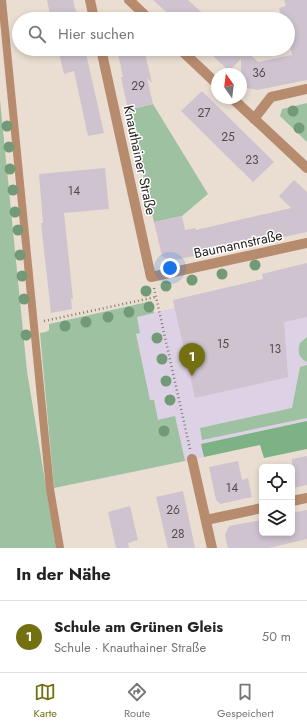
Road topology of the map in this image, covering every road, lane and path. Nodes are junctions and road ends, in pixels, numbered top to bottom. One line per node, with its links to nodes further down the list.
1 (2, 0): 15 (lane)
2 (90, 0): 4 (street)
3 (129, 0): 5 (street)
4 (93, 12)
5 (142, 12)
6 (103, 56): 14 (street, Knauthainer Straße)
7 (187, 56): 8 (street)
8 (211, 78)
9 (307, 89): 11 (street)
10 (238, 104): 11 (street)
11 (254, 119): 12 (street)
12 (307, 168)
13 (307, 243): 14 (street, Baumannstraße)
14 (151, 276)
15 (34, 323): 16 (path); 21 (lane)
16 (192, 459): 20 (street)
17 (307, 498): 18 (street)
18 (295, 500)
19 (259, 509): 20 (street)
20 (206, 520): 22 (street)
21 (60, 548)
22 (212, 548)

